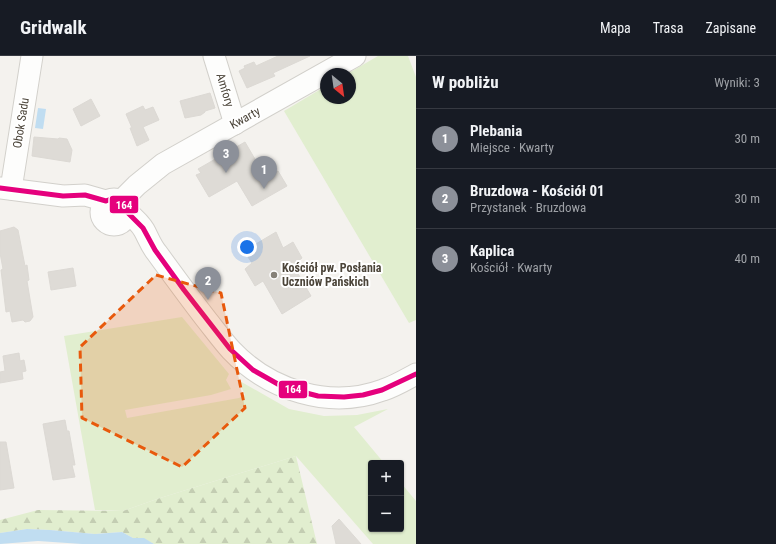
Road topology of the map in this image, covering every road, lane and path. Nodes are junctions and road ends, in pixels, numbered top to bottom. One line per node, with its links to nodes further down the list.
1 (32, 56): 5 (street, Obok Sadu)
2 (214, 56): 4 (street, Amfory)
3 (354, 56): 4 (street, Kwarty)
4 (235, 124): 6 (street, Kwarty)
5 (5, 189): 6 (street)
6 (115, 210): 7 (street)
7 (416, 374)

